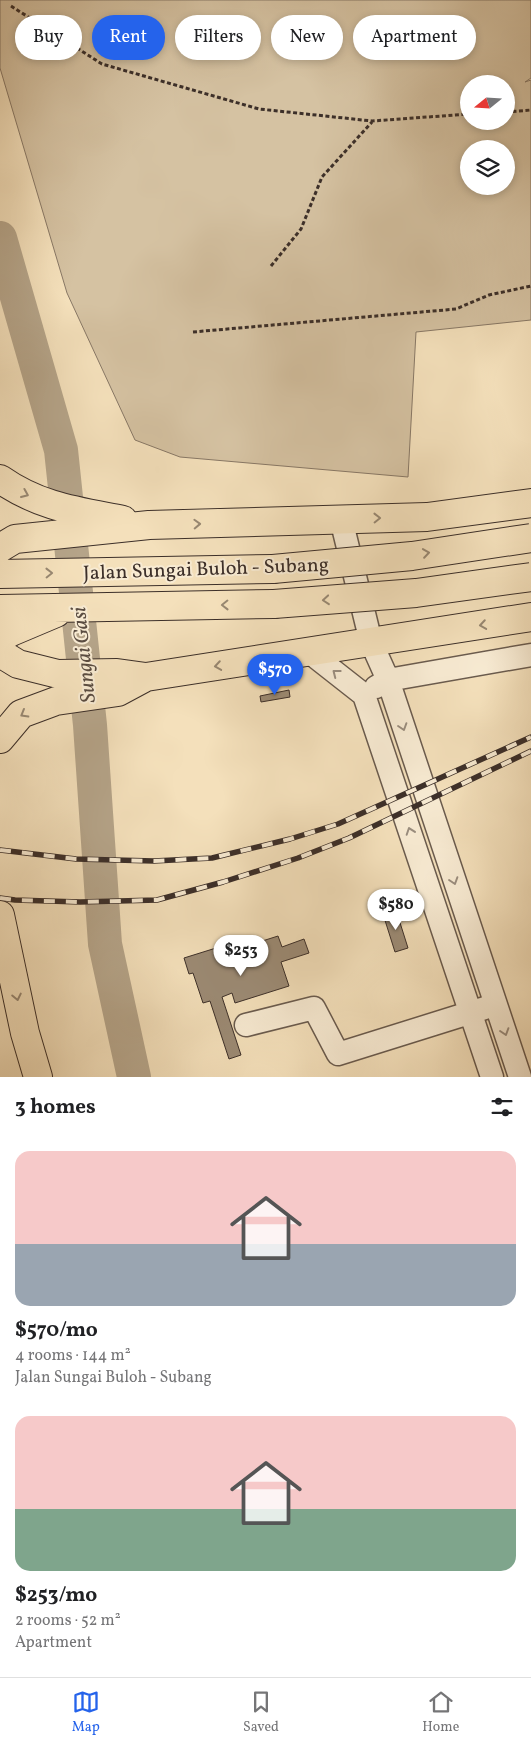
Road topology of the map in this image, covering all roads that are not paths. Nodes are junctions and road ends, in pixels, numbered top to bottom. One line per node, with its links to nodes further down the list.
1 (0, 480): 4 (highway, one-way to 4)
2 (531, 503): 3 (highway, one-way to 2)
3 (341, 520): 4 (highway, one-way to 3); 13 (lane)
4 (149, 525): 6 (highway)
5 (531, 538): 7 (highway, Jalan Sungai Buloh - Subang, one-way to 5, bridge)
6 (0, 548)
7 (0, 574)
8 (531, 577): 9 (highway, Jalan Sungai Buloh - Subang, one-way to 9, bridge)
9 (69, 608): 10 (highway, Jalan Sungai Buloh - Subang); 12 (highway)
10 (0, 609)
11 (531, 618): 13 (highway, one-way to 13)
12 (0, 639)
13 (371, 642): 14 (highway); 18 (lane)
14 (308, 652): 17 (highway, one-way to 17); 19 (lane, one-way to 14)
15 (0, 653): 17 (highway)
16 (531, 655): 18 (lane)
17 (146, 677): 20 (highway, one-way to 20)
18 (388, 680): 19 (lane); 22 (lane, one-way to 22)
19 (364, 695): 23 (lane, one-way to 19)
20 (0, 738)
21 (0, 916): 25 (highway, one-way to 25)
22 (496, 1004): 23 (lane); 27 (lane, one-way to 27)
23 (471, 1012): 24 (lane); 26 (lane)
24 (246, 1025)
25 (38, 1077)
26 (492, 1077)
27 (520, 1077)

